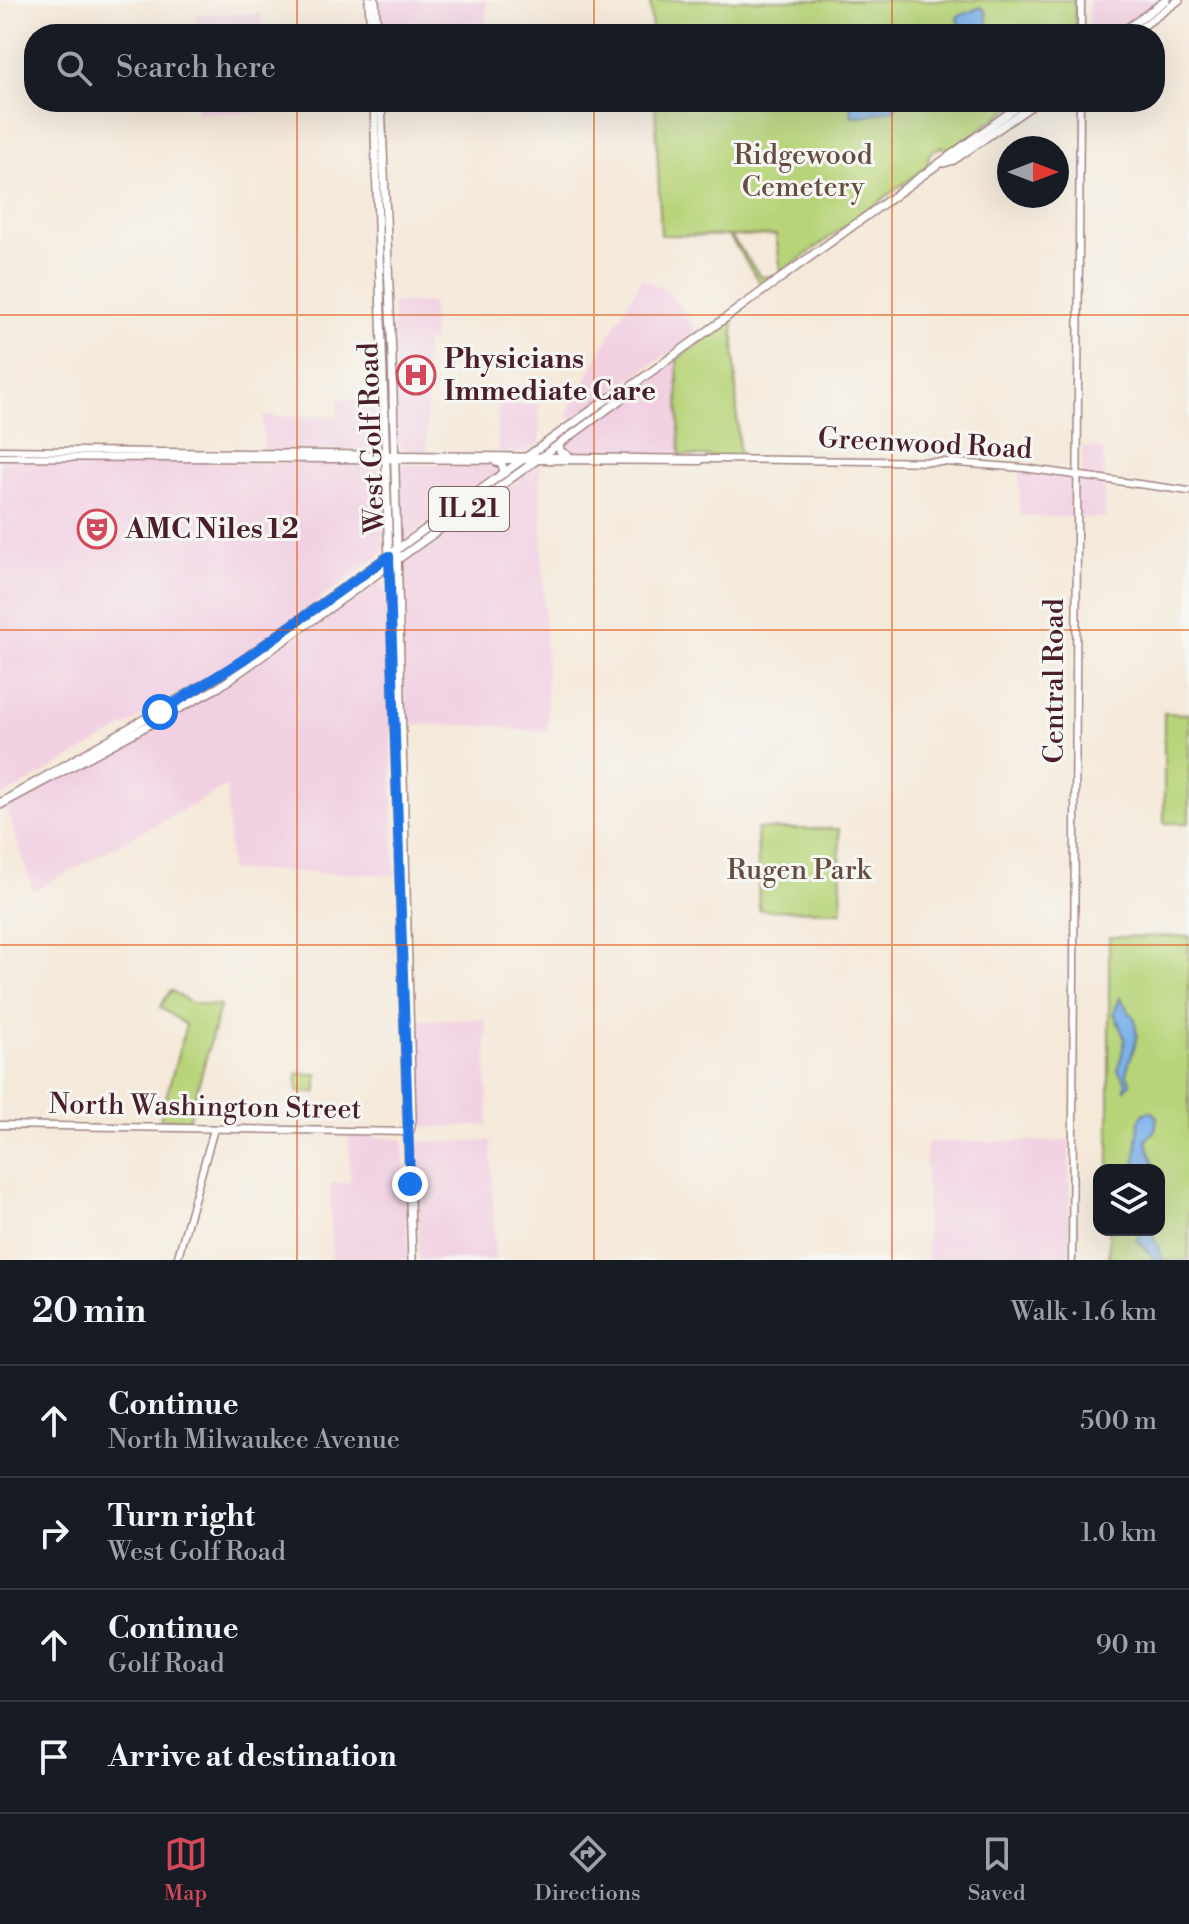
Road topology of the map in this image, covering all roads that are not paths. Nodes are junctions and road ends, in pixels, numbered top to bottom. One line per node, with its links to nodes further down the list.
1 (369, 0): 6 (main road)
2 (375, 0): 7 (main road)
3 (1081, 0): 8 (main road)
4 (1179, 0): 11 (main road)
5 (1164, 2): 9 (main road); 10 (main road)
6 (370, 24)
7 (376, 24)
8 (1081, 24)
9 (1133, 24)
10 (1145, 24)
11 (1146, 24)
12 (374, 112): 19 (main road, West Golf Road)
13 (381, 112): 20 (main road, West Golf Road)
14 (1010, 112): 17 (main road)
15 (1023, 112): 17 (main road)
16 (1080, 112): 36 (main road, Central Road)
17 (944, 163): 18 (main road)
18 (626, 390): 21 (main road, IL 21); 29 (main road, IL 21)
19 (385, 433): 23 (main road); 28 (main road, West Golf Road)
20 (394, 442): 24 (main road); 28 (main road, West Golf Road)
21 (559, 444): 25 (main road, IL 21); 26 (main road)
22 (0, 450): 23 (main road)
23 (365, 455): 28 (main road)
24 (410, 455): 28 (main road); 29 (main road)
25 (544, 455): 26 (main road); 29 (main road, IL 21)
26 (567, 455): 30 (main road)
27 (0, 457): 31 (main road)
28 (390, 458): 31 (main road); 32 (main road); 35 (main road, West Golf Road); 38 (main road, West Golf Road)
29 (531, 458): 30 (main road); 33 (main road, IL 21); 40 (main road, IL 21)
30 (706, 460): 36 (main road, Greenwood Road)
31 (375, 462): 35 (main road)
32 (496, 462): 33 (main road); 34 (main road)
33 (519, 462): 34 (main road, IL 21)
34 (504, 473): 38 (main road, IL 21)
35 (386, 475): 39 (main road, West Golf Road)
36 (1078, 477): 37 (main road, Greenwood Road); 50 (main road, Central Road)
37 (1189, 491)
38 (397, 550): 39 (main road, IL 21); 40 (main road, West Golf Road)
39 (389, 556): 41 (main road, West Golf Road); 44 (main road, IL 21)
40 (397, 561): 41 (main road, IL 21); 47 (main road, West Golf Road)
41 (389, 567): 42 (main road, IL 21); 43 (main road, West Golf Road)
42 (368, 582): 43 (main road); 44 (main road, IL 21)
43 (390, 585): 47 (main road, West Golf Road)
44 (0, 804)
45 (0, 1125): 46 (main road, North Washington Street)
46 (214, 1129): 47 (main road, North Washington Street); 48 (main road)
47 (409, 1132): 49 (main road)
48 (177, 1260)
49 (412, 1260)
50 (1072, 1260)

